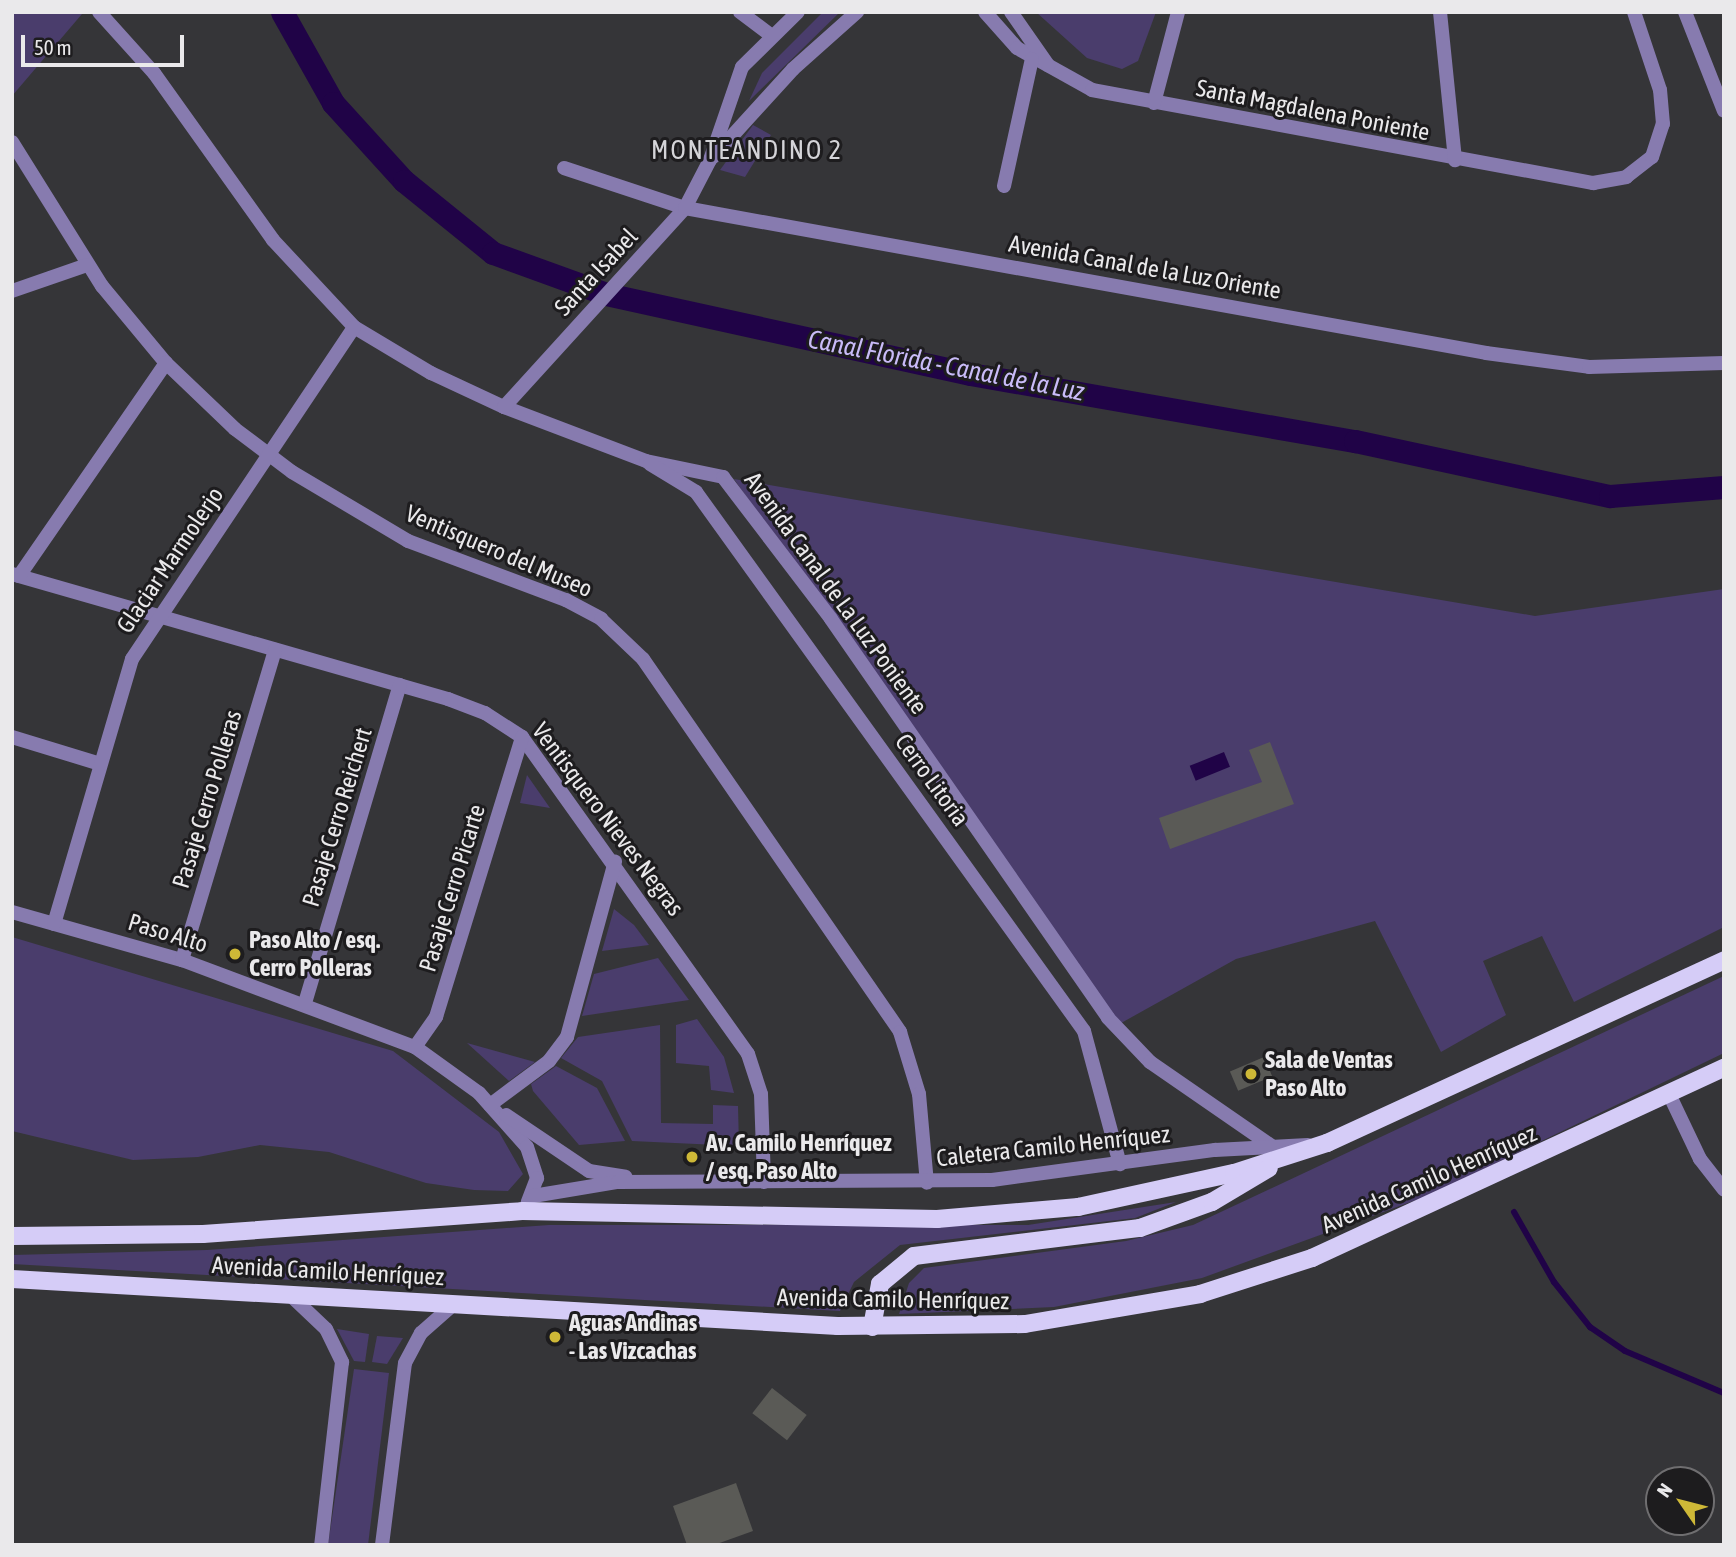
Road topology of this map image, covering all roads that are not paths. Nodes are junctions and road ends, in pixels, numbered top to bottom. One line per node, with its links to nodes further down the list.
1 (99, 12): 24 (street, Avenida Canal de La Luz Poniente)
2 (740, 12): 11 (street)
3 (798, 12): 11 (street)
4 (858, 12): 17 (street)
5 (985, 12): 12 (street, Santa Magdalena Poniente)
6 (1011, 12): 13 (street)
7 (1178, 12): 14 (street)
8 (1440, 12): 18 (street)
9 (1634, 12): 18 (street, Santa Magdalena Poniente)
10 (1685, 12): 15 (street)
11 (770, 35): 17 (street)
12 (1032, 60): 13 (street, Santa Magdalena Poniente); 20 (street)
13 (1048, 65): 14 (street, Santa Magdalena Poniente)
14 (1154, 103): 18 (street, Santa Magdalena Poniente)
15 (1724, 111)
16 (12, 142): 22 (street, Ventisquero del Museo)
17 (710, 160): 21 (street, Santa Isabel)
18 (1455, 160)
19 (564, 168): 21 (street, Avenida Canal de la Luz Oriente)
20 (1004, 186)
21 (685, 208): 26 (street, Avenida Canal de la Luz Oriente); 27 (street, Santa Isabel)
22 (87, 265): 23 (street); 25 (street, Ventisquero del Museo)
23 (12, 291)
24 (354, 327): 27 (street, Avenida Canal de La Luz Poniente); 28 (street, Glaciar Marmolerjo)
25 (166, 363): 28 (street, Ventisquero del Museo); 30 (street)
26 (1724, 363)
27 (504, 407): 29 (street, Avenida Canal de La Luz Poniente)
28 (269, 455): 31 (street, Glaciar Marmolerjo); 51 (street, Ventisquero del Museo)
29 (646, 461): 47 (street, Avenida Canal de La Luz Poniente); 48 (street, Cerro Litoria)
30 (16, 575): 31 (street, Ventisquero Nieves Negras)
31 (155, 617): 32 (street, Ventisquero Nieves Negras); 36 (street, Glaciar Marmolerjo)
32 (275, 650): 33 (street, Ventisquero Nieves Negras); 40 (street, Pasaje Cerro Polleras)
33 (400, 685): 35 (street, Ventisquero Nieves Negras); 42 (street, Pasaje Cerro Reichert)
34 (12, 737): 36 (street)
35 (522, 737): 37 (street, Ventisquero Nieves Negras); 43 (street, Pasaje Cerro Picarte)
36 (97, 763): 39 (street, Glaciar Marmolerjo)
37 (615, 861): 46 (street); 50 (street, Ventisquero Nieves Negras)
38 (12, 912): 39 (street, Paso Alto)
39 (54, 924): 40 (street, Paso Alto)
40 (182, 960): 42 (street, Paso Alto)
41 (1724, 960): 47 (main road, Avenida Camilo Henríquez)
42 (305, 1003): 43 (street, Paso Alto)
43 (415, 1047): 46 (street, Paso Alto)
44 (1724, 1068): 45 (main road, Avenida Camilo Henríquez)
45 (1669, 1094): 52 (street); 59 (main road, Avenida Camilo Henríquez)
46 (490, 1105): 49 (street, Paso Alto); 53 (street, Paso Alto)
47 (1278, 1153): 48 (street, Caletera Camilo Henríquez); 54 (main road, Avenida Camilo Henríquez); 59 (main road)
48 (1120, 1164): 51 (street, Caletera Camilo Henríquez)
49 (649, 1182): 50 (street, Caletera Camilo Henríquez); 53 (street, Caletera Camilo Henríquez)
50 (764, 1182): 51 (street, Caletera Camilo Henríquez)
51 (927, 1183)
52 (1724, 1190)
53 (533, 1196): 54 (street)
54 (522, 1211): 55 (main road, Avenida Camilo Henríquez)
55 (12, 1237)
56 (12, 1279): 57 (main road, Avenida Camilo Henríquez)
57 (288, 1293): 58 (main road, Avenida Camilo Henríquez); 60 (street)
58 (455, 1303): 59 (main road, Avenida Camilo Henríquez); 61 (street)
59 (872, 1327)
60 (321, 1545)
61 (382, 1545)

